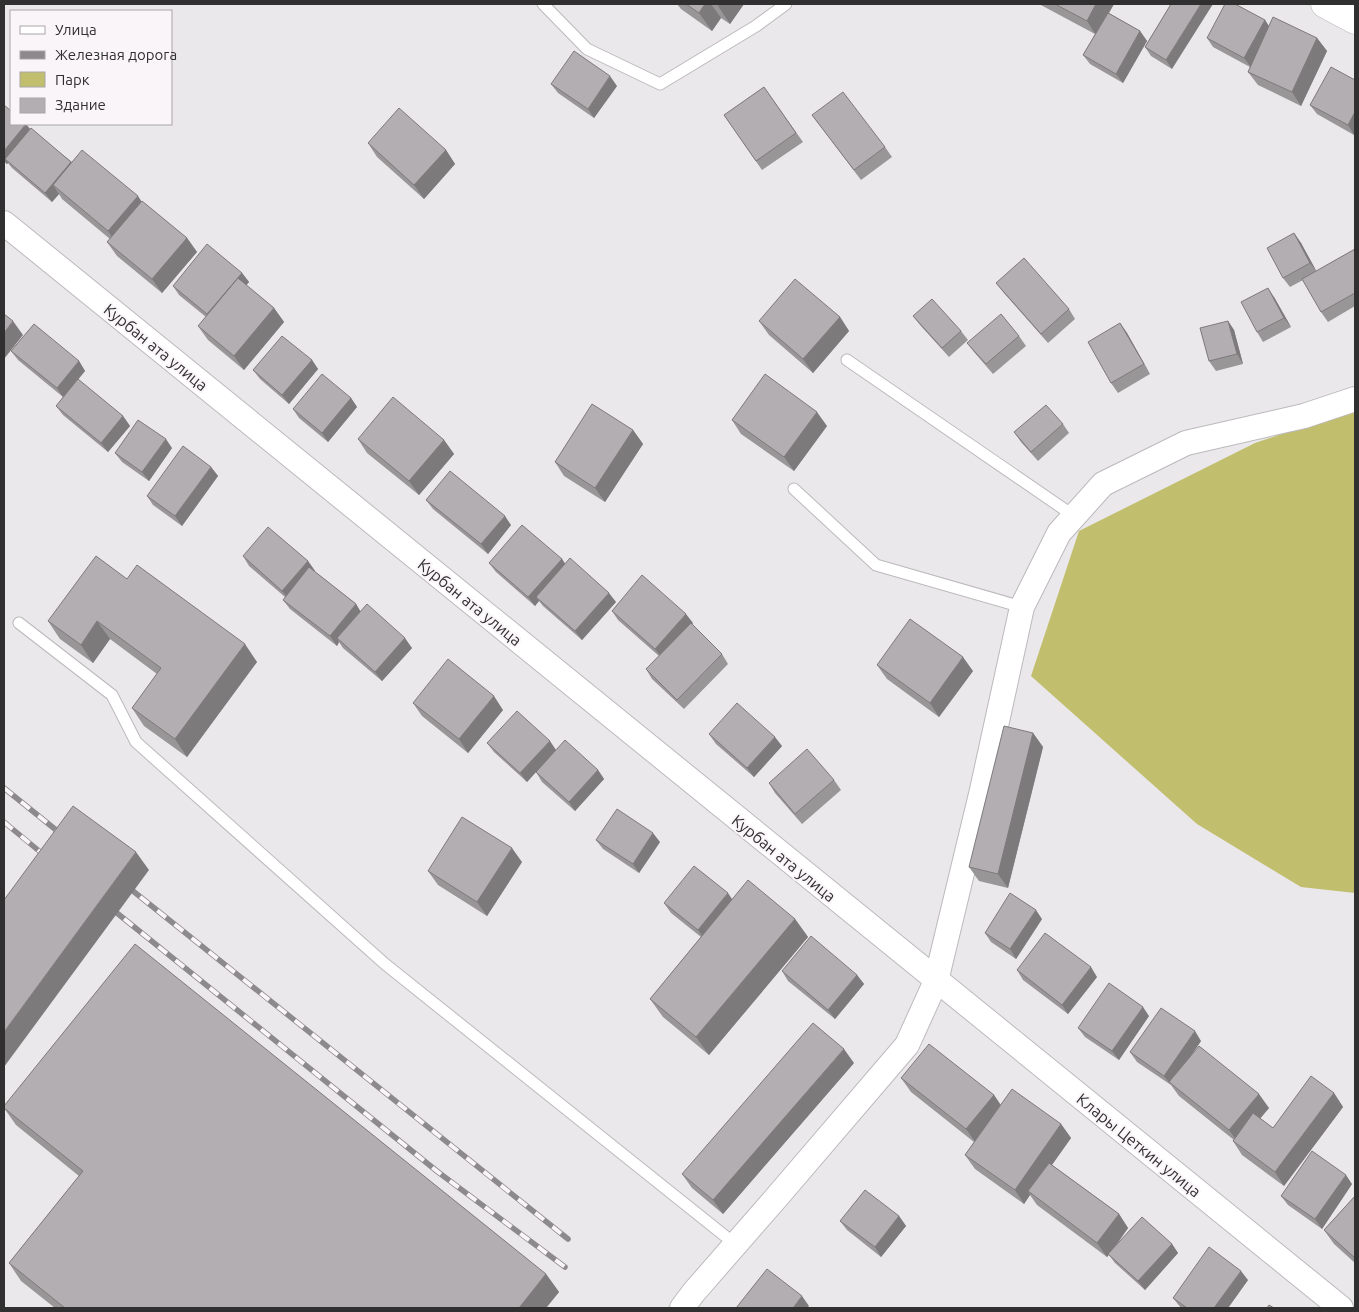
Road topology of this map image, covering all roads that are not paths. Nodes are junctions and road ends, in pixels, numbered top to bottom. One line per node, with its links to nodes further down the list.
1 (543, 4): 2 (lane)
2 (786, 4)
3 (1325, 4): 4 (main road)
4 (1355, 20)
5 (4, 223): 12 (street, Курбан ата улица)
6 (847, 360): 9 (lane)
7 (1355, 399): 9 (street)
8 (794, 489): 10 (lane)
9 (1074, 516): 10 (street)
10 (1022, 607): 12 (street)
11 (19, 623): 13 (lane)
12 (936, 981): 13 (street); 15 (street, Клары Цеткин улица)
13 (735, 1244): 14 (street)
14 (682, 1308)
15 (1341, 1308)

